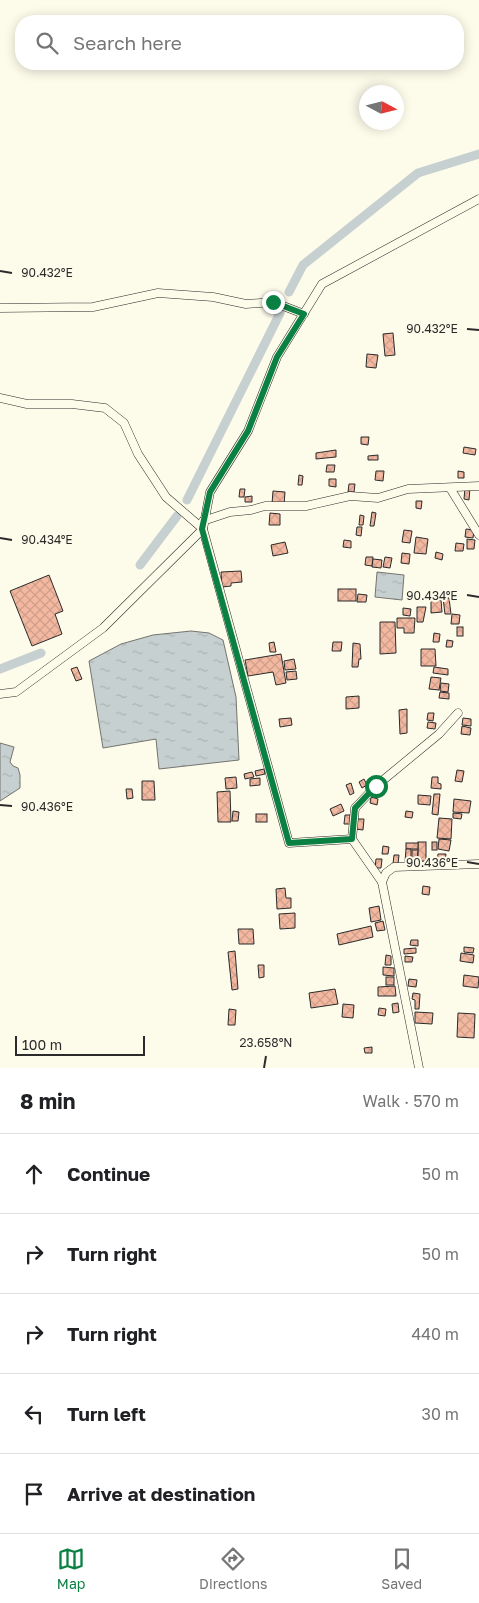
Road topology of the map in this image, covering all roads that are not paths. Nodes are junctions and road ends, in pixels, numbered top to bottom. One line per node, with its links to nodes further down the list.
1 (479, 199): 3 (street)
2 (0, 308): 3 (street)
3 (304, 314): 7 (street)
4 (0, 398): 7 (street)
5 (479, 486): 6 (street)
6 (450, 488): 7 (street); 8 (street)
7 (203, 525): 9 (street); 11 (street)
8 (479, 535)
9 (0, 694)
10 (458, 713): 11 (street)
11 (352, 839): 13 (street)
12 (479, 864): 13 (street)
13 (382, 882): 14 (street)
14 (419, 1068)

